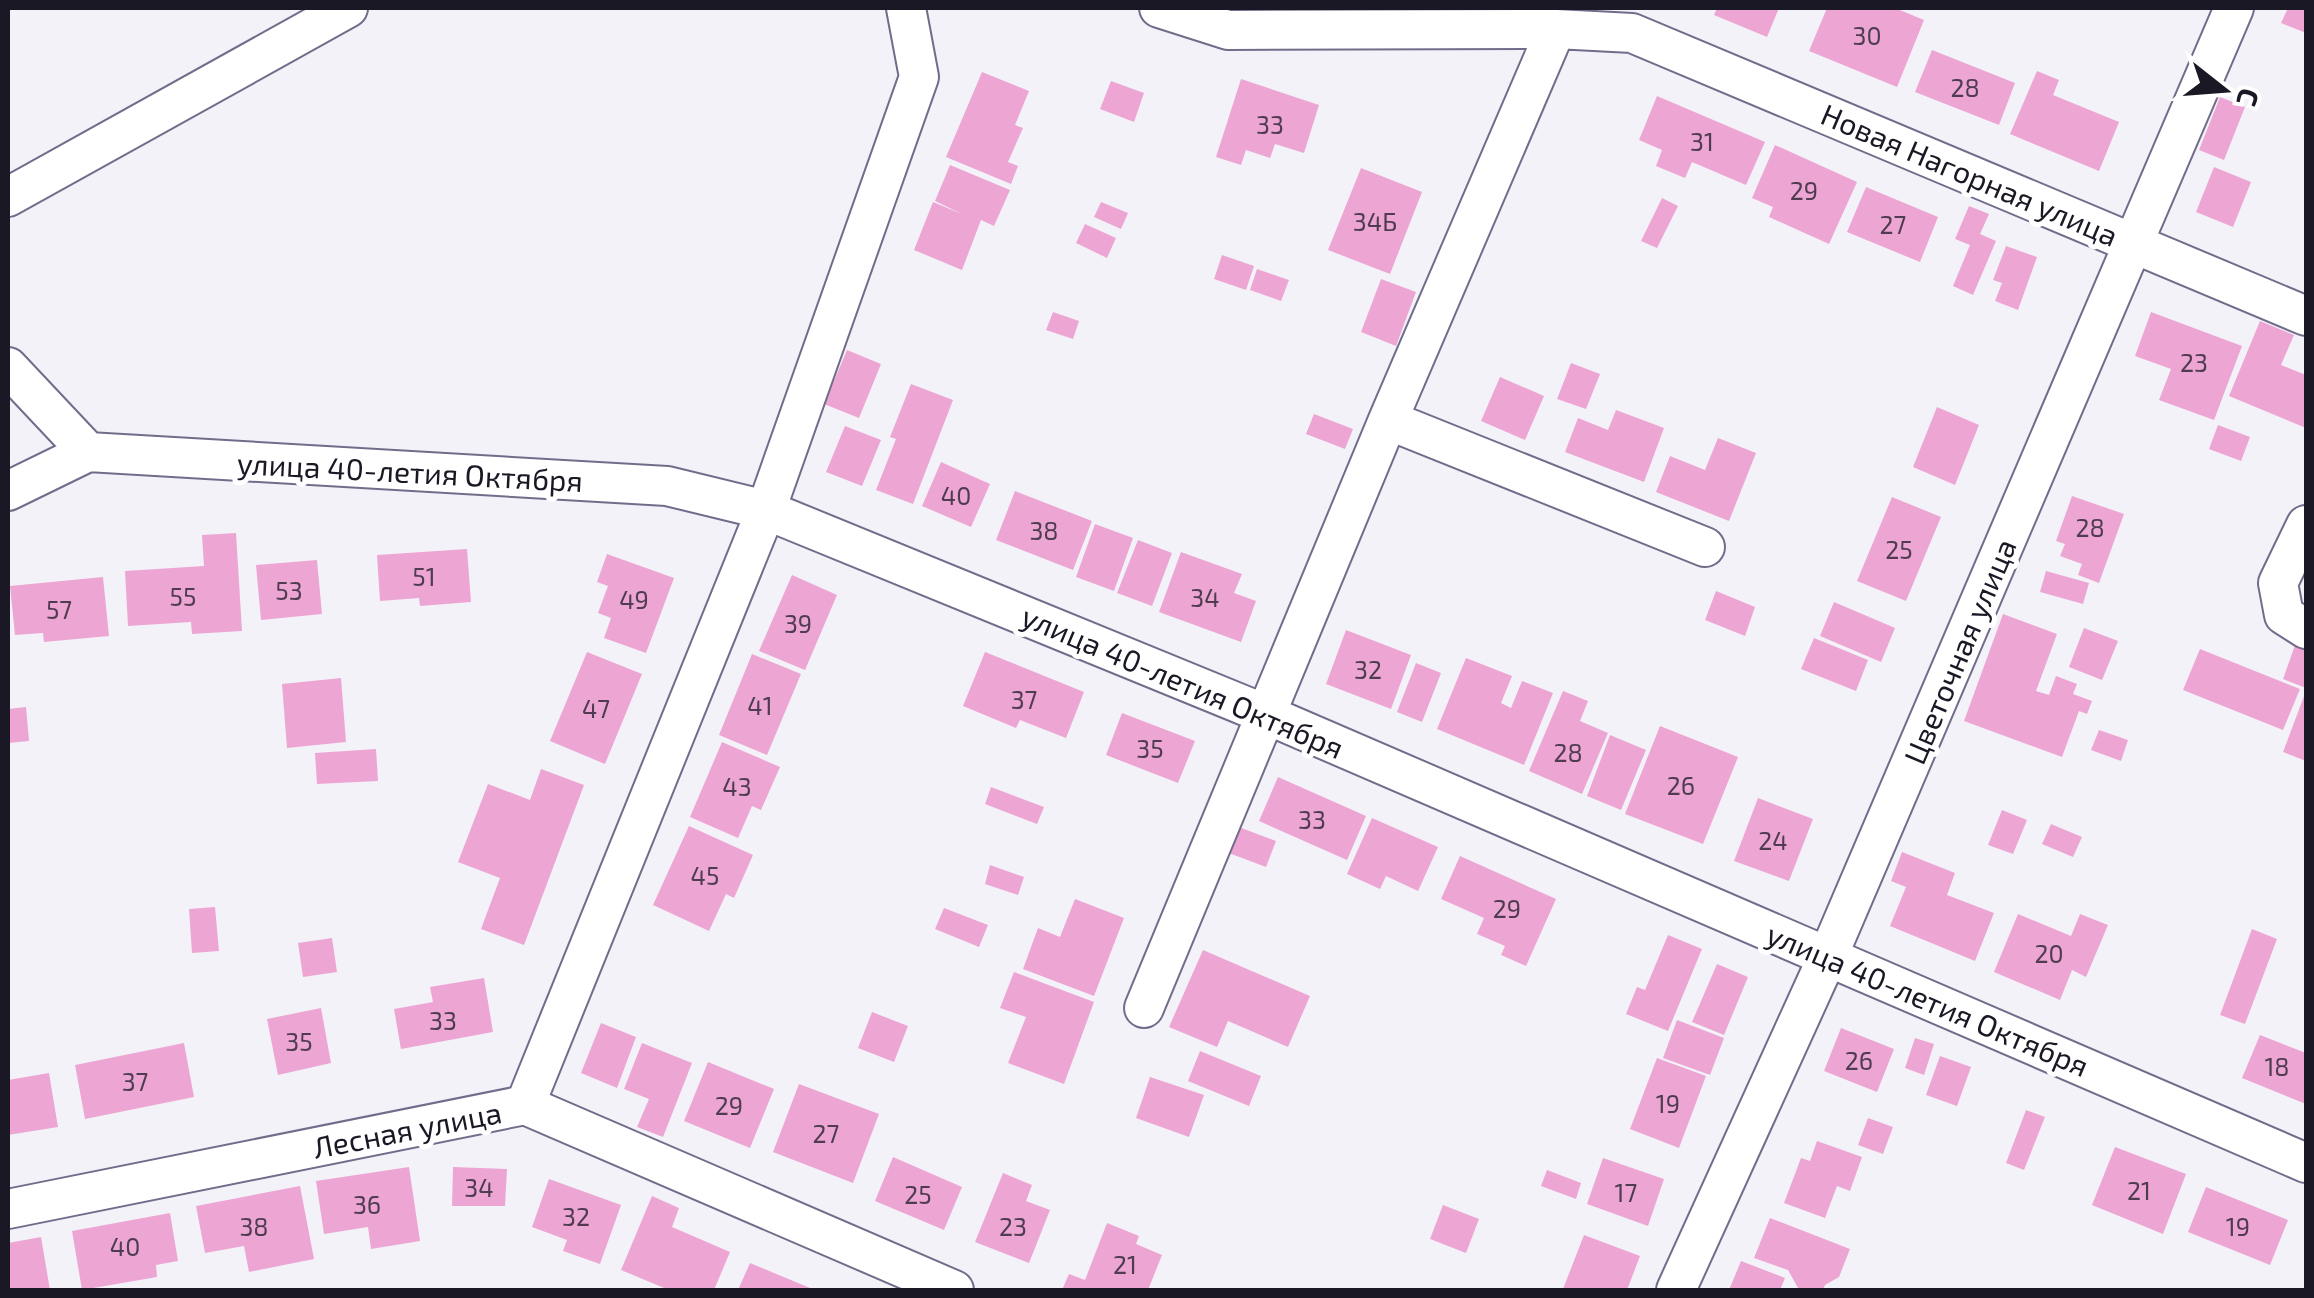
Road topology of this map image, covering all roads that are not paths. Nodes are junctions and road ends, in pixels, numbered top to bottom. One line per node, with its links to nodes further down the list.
1 (348, 8): 6 (street)
2 (906, 8): 13 (street)
3 (1159, 8): 5 (street, Новая Нагорная улица)
4 (2234, 8): 7 (street, Цветочная улица)
5 (1556, 29): 7 (street, Новая Нагорная улица); 10 (street)
6 (8, 196)
7 (2134, 242): 8 (street, Новая Нагорная улица); 18 (street, Цветочная улица)
8 (2306, 316)
9 (8, 367): 11 (street)
10 (1388, 420): 15 (street); 17 (street)
11 (88, 452): 12 (street, улица 40-летия Октября); 13 (street, улица 40-летия Октября)
12 (8, 491)
13 (766, 510): 17 (street, улица 40-летия Октября); 20 (street)
14 (2306, 525): 16 (street)
15 (1706, 548)
16 (2306, 629)
17 (1266, 714): 18 (street, улица 40-летия Октября); 19 (street)
18 (1828, 956): 21 (street, улица 40-летия Октября); 24 (street, Цветочная улица)
19 (1144, 1008)
20 (525, 1105): 22 (street, Лесная улица); 23 (street, Лесная улица)
21 (2306, 1163)
22 (8, 1209)
23 (954, 1290)
24 (1676, 1290)

